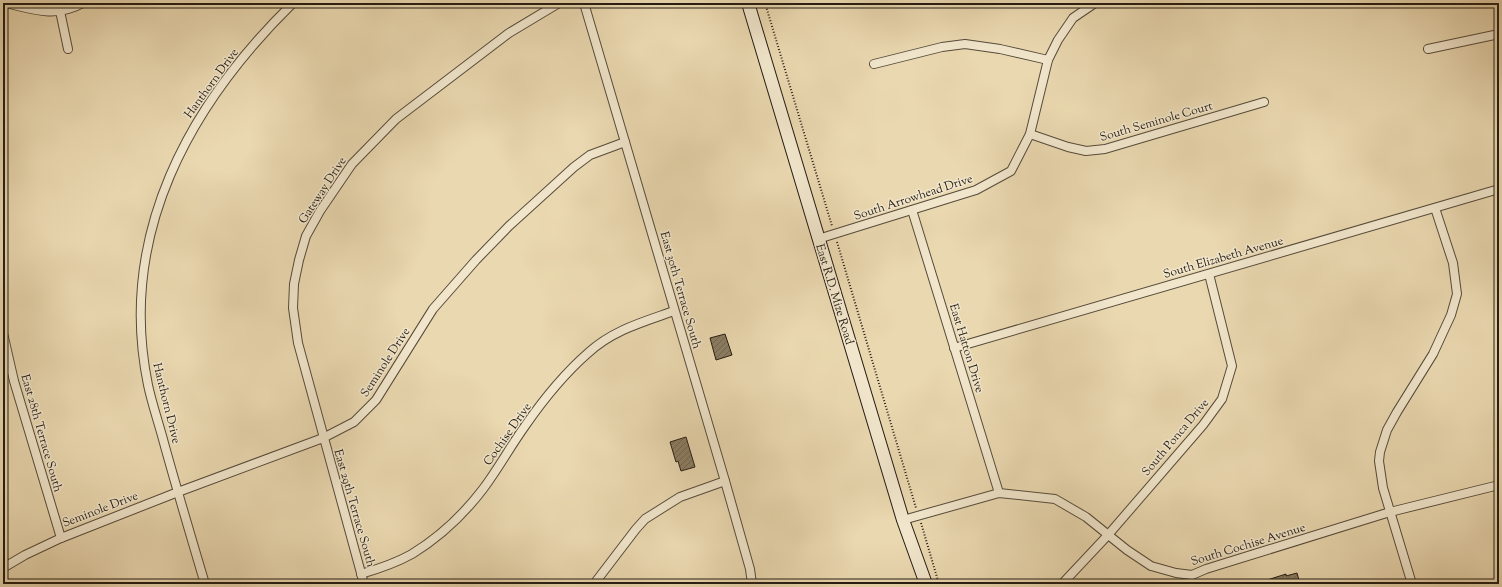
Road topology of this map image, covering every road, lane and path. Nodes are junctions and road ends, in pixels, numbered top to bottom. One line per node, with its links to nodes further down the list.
1 (6, 3): 9 (street)
2 (83, 3): 9 (street)
3 (293, 3): 30 (street, Hanthorn Drive)
4 (559, 3): 27 (street, Gateway Drive)
5 (584, 3): 17 (street, East 30th Terrace South)
6 (748, 3): 22 (main road, East R.D. Mize Road)
7 (765, 3): 21 (path)
8 (1095, 3): 13 (street, South Arrowhead Drive)
9 (60, 11): 11 (street)
10 (1499, 34): 12 (street)
11 (68, 49)
12 (1428, 49)
13 (1048, 60): 14 (street); 16 (street, South Arrowhead Drive)
14 (874, 64)
15 (1264, 102): 16 (street, South Seminole Court)
16 (1030, 134): 20 (street, South Arrowhead Drive)
17 (625, 142): 24 (street, East 30th Terrace South); 27 (street, Seminole Drive)
18 (1499, 189): 19 (street, South Elizabeth Avenue)
19 (1435, 208): 23 (street, South Elizabeth Avenue); 32 (street)
20 (912, 210): 21 (street, South Arrowhead Drive); 26 (street, East Hatton Drive)
21 (834, 234): 22 (street, South Arrowhead Drive); 33 (path)
22 (818, 239): 34 (main road, East R.D. Mize Road)
23 (1210, 274): 26 (street, South Elizabeth Avenue); 35 (street, South Ponca Drive)
24 (674, 311): 28 (street, East 30th Terrace South); 38 (street, Cochise Drive)
25 (3, 333): 36 (street, East 28th Terrace South)
26 (954, 348): 31 (street, East Hatton Drive)
27 (323, 438): 30 (street, Seminole Drive); 38 (street, East 29th Terrace South)
28 (725, 482): 41 (street); 42 (street, East 30th Terrace South)
29 (1499, 485): 32 (street, South Cochise Avenue)
30 (178, 492): 36 (street, Seminole Drive); 39 (street, Hanthorn Drive)
31 (999, 493): 33 (street, South Cochise Avenue); 35 (street, South Cochise Avenue)
32 (1390, 512): 35 (street, South Cochise Avenue); 46 (street)
33 (919, 516): 34 (street, South Cochise Avenue); 44 (path)
34 (903, 520): 43 (main road, East R.D. Mize Road)
35 (1108, 535): 45 (street, South Ponca Drive)
36 (61, 538): 37 (street, Seminole Drive)
37 (3, 568)
38 (361, 574): 40 (street, East 29th Terrace South)
39 (205, 584)
40 (364, 584)
41 (594, 584)
42 (752, 584)
43 (926, 584)
44 (939, 584)
45 (1062, 584)
46 (1412, 584)

